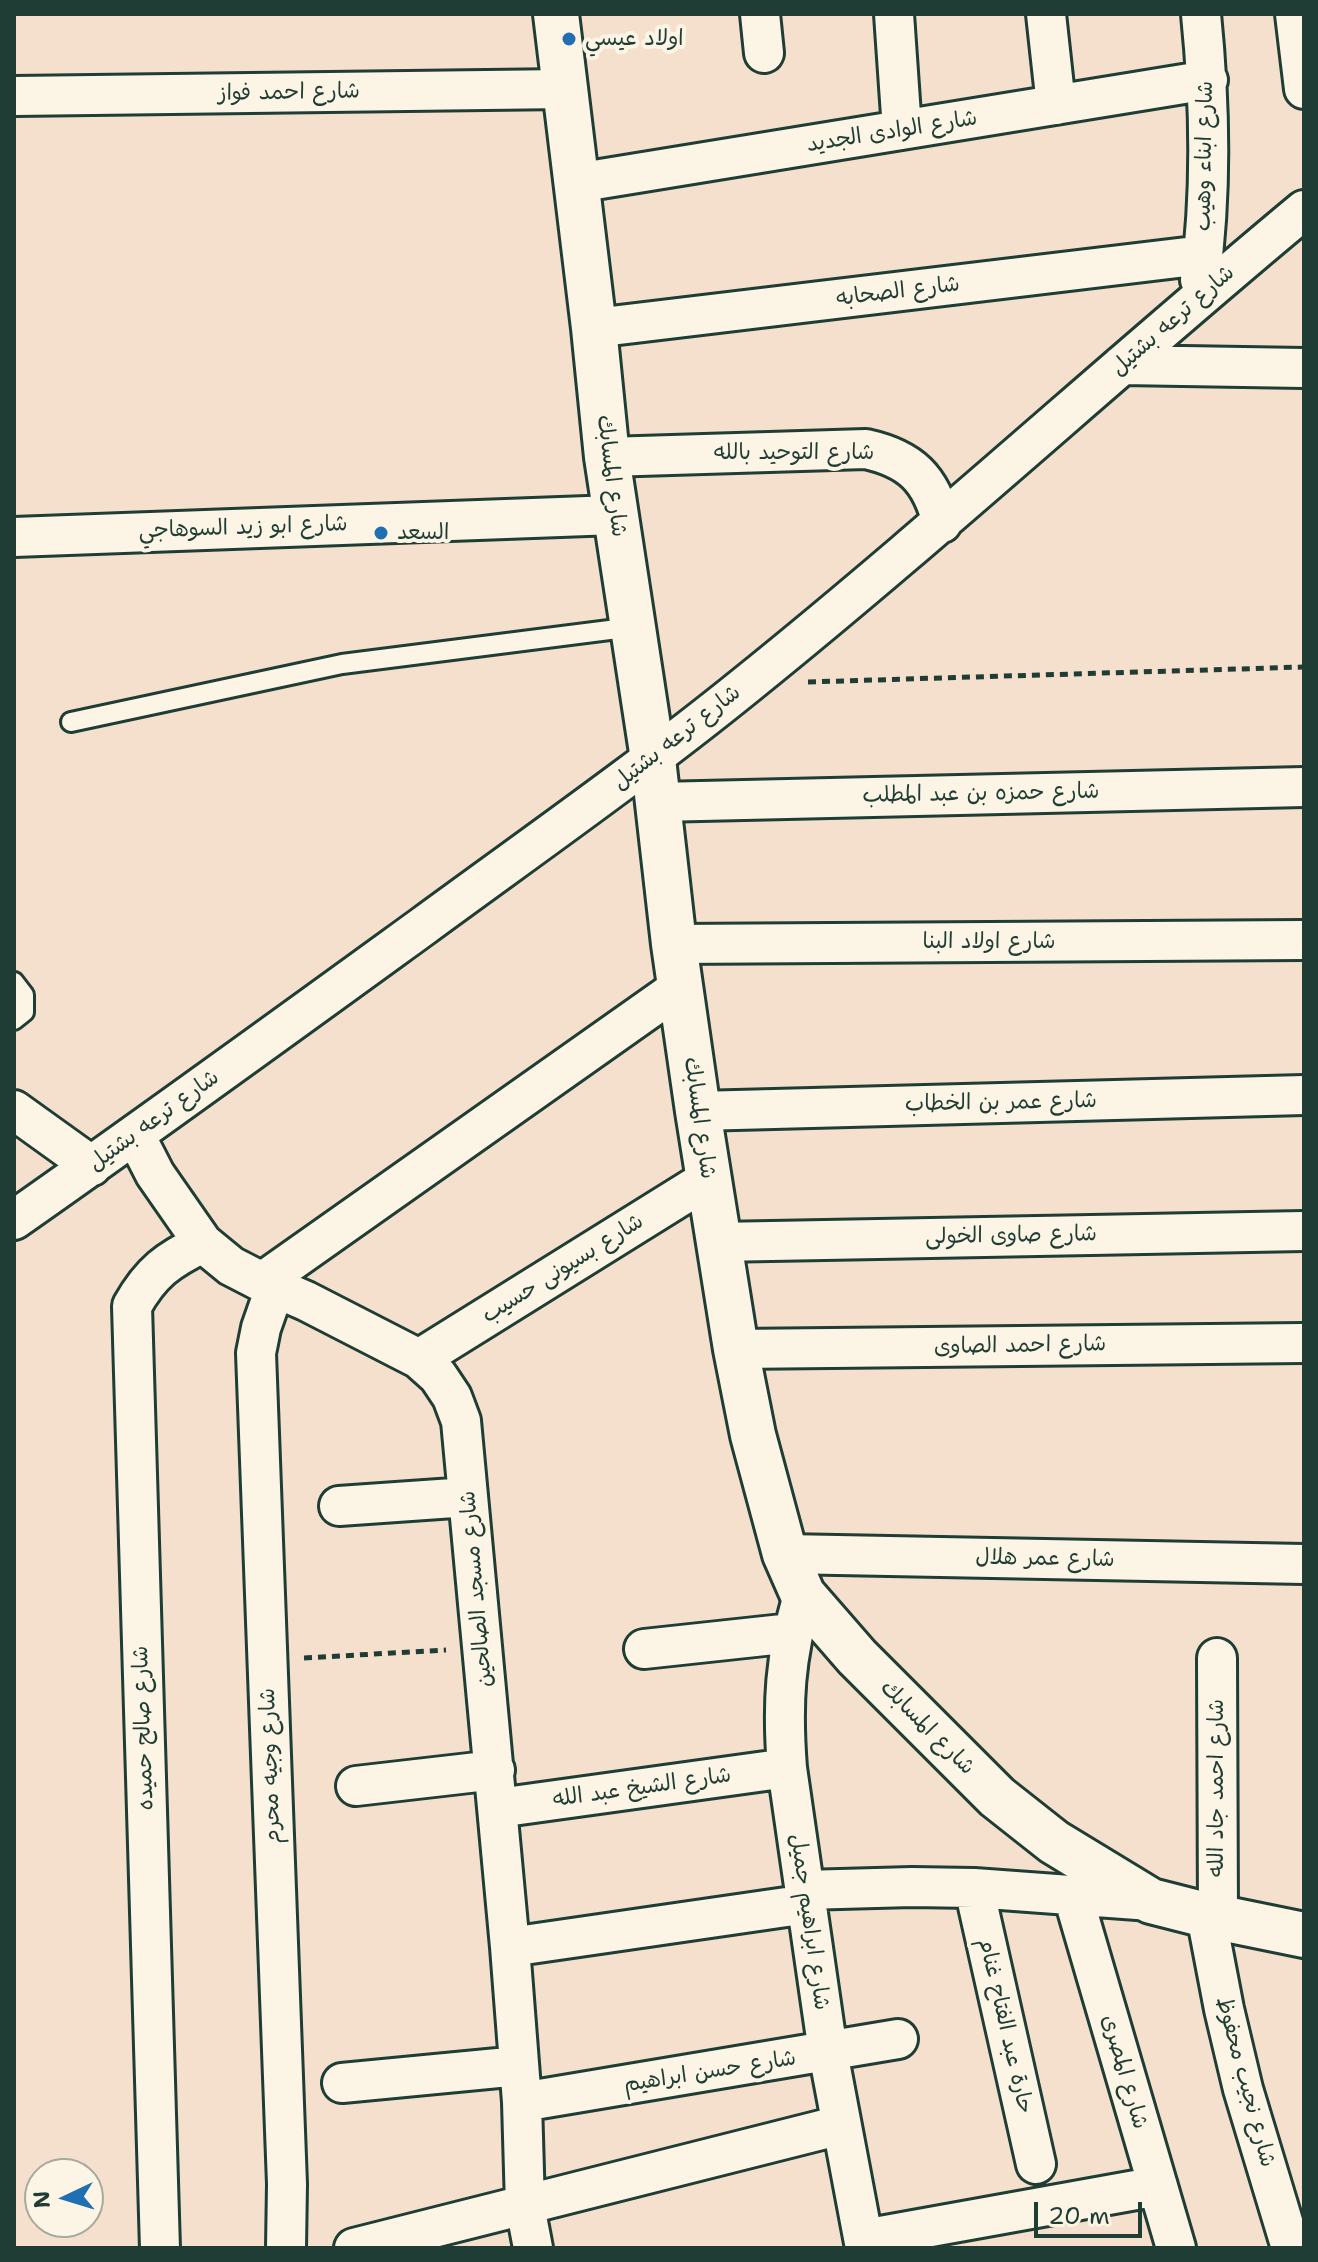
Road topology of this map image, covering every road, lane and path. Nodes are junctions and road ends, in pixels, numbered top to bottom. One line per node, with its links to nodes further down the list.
1 (556, 14): 9 (street, شارع المسابك)
2 (760, 14): 7 (street)
3 (894, 14): 13 (street)
4 (1046, 14): 12 (street)
5 (1201, 14): 8 (street, شارع ابناء وهيب)
6 (1295, 14): 10 (street)
7 (764, 53)
8 (1208, 80): 12 (street, شارع الوادى الجديد); 16 (street, شارع ابناء وهيب)
9 (565, 89): 11 (street, شارع احمد فواز); 14 (street, شارع المسابك)
10 (1304, 89)
11 (14, 96)
12 (1056, 105): 13 (street, شارع الوادى الجديد)
13 (902, 130): 14 (street, شارع الوادى الجديد)
14 (576, 183): 18 (street, شارع المسابك)
15 (1304, 210): 17 (street, شارع ترعه بشتيل)
16 (1203, 255): 17 (street, شارع ابناء وهيب); 18 (street, شارع الصحابه)
17 (1197, 299): 19 (street, شارع ترعه بشتيل)
18 (594, 328): 21 (street, شارع المسابك)
19 (1122, 365): 20 (street); 23 (street, شارع ترعه بشتيل)
20 (1304, 368)
21 (607, 457): 22 (street, شارع المسابك); 23 (street, شارع التوحيد بالله)
22 (615, 515): 24 (street, شارع ابو زيد السوهاجي); 25 (street, شارع المسابك)
23 (942, 523): 27 (street, شارع ترعه بشتيل)
24 (14, 537)
25 (633, 627): 28 (lane); 29 (street, شارع المسابك)
26 (1304, 667): 27 (path)
27 (747, 684): 29 (street, شارع ترعه بشتيل)
28 (71, 722)
29 (653, 759): 31 (street, شارع المسابك); 40 (street, شارع ترعه بشتيل)
30 (1304, 787): 31 (street, شارع حمزه بن عبد المطلب)
31 (658, 802): 33 (street, شارع المسابك)
32 (1304, 940): 33 (street, شارع اولاد البنا)
33 (674, 944): 35 (street, شارع المسابك)
34 (14, 982): 36 (lane)
35 (680, 987): 39 (street, شارع المسابك); 47 (street)
36 (14, 1020)
37 (1304, 1095): 39 (street, شارع عمر بن الخطاب)
38 (14, 1110): 41 (street)
39 (698, 1111): 42 (street, شارع المسابك)
40 (135, 1135): 41 (street, شارع ترعه بشتيل); 46 (street, شارع مسجد الصالحين)
41 (92, 1166): 43 (street, شارع ترعه بشتيل)
42 (708, 1179): 45 (street, شارع المسابك); 50 (street, شارع بسيونى حسيب)
43 (14, 1220)
44 (1304, 1231): 45 (street, شارع صاوى الخولى)
45 (718, 1242): 49 (street, شارع المسابك)
46 (203, 1243): 47 (street, شارع مسجد الصالحين); 81 (street, شارع صالح حميده)
47 (268, 1285): 50 (street, شارع مسجد الصالحين); 59 (street, شارع وجيه محرم)
48 (1304, 1343): 49 (street, شارع احمد الصاوى)
49 (736, 1349): 53 (street, شارع المسابك)
50 (419, 1359): 51 (street, شارع مسجد الصالحين)
51 (468, 1497): 52 (street); 56 (street, شارع مسجد الصالحين)
52 (339, 1506)
53 (785, 1554): 54 (street, شارع عمر هلال); 55 (street, شارع المسابك)
54 (1304, 1564)
55 (797, 1614): 57 (street); 60 (street, شارع ابراهيم جميل); 67 (street, شارع المسابك)
56 (483, 1648): 59 (path); 61 (street, شارع مسجد الصالحين)
57 (644, 1649)
58 (1217, 1658): 68 (street, شارع احمد جاد الله)
59 (267, 1660): 82 (street, شارع وجيه محرم)
60 (787, 1768): 63 (street, شارع الشيخ عبد الله); 66 (street, شارع ابراهيم جميل)
61 (495, 1770): 62 (street); 63 (street, شارع مسجد الصالحين)
62 (356, 1786)
63 (498, 1808): 70 (street, شارع مسجد الصالحين)
64 (974, 1888): 65 (street); 66 (street); 76 (street, حارة عبد الفتاح غنام)
65 (1073, 1896): 67 (street); 77 (street, شارع المصرى)
66 (806, 1897): 70 (street); 72 (street, شارع ابراهيم جميل)
67 (1151, 1901): 68 (street, شارع المسابك)
68 (1212, 1916): 69 (street, شارع المسابك); 85 (street, شارع نجيب محفوظ)
69 (1304, 1935)
70 (510, 1947): 74 (street, شارع مسجد الصالحين)
71 (898, 2039): 72 (street, شارع حسن ابراهيم)
72 (828, 2052): 74 (street, شارع حسن ابراهيم); 75 (street, شارع ابراهيم جميل)
73 (342, 2083): 74 (street, شارع حسن ابراهيم)
74 (520, 2084): 78 (street, شارع مسجد الصالحين)
75 (841, 2125): 78 (street); 79 (street, شارع ابراهيم جميل)
76 (1036, 2164)
77 (1158, 2186): 79 (street); 84 (street, شارع المصرى)
78 (525, 2206): 80 (street); 83 (street, شارع مسجد الصالحين)
79 (864, 2243)
80 (373, 2246)
81 (160, 2248)
82 (286, 2248)
83 (533, 2248)
84 (1176, 2248)
85 (1291, 2248)

